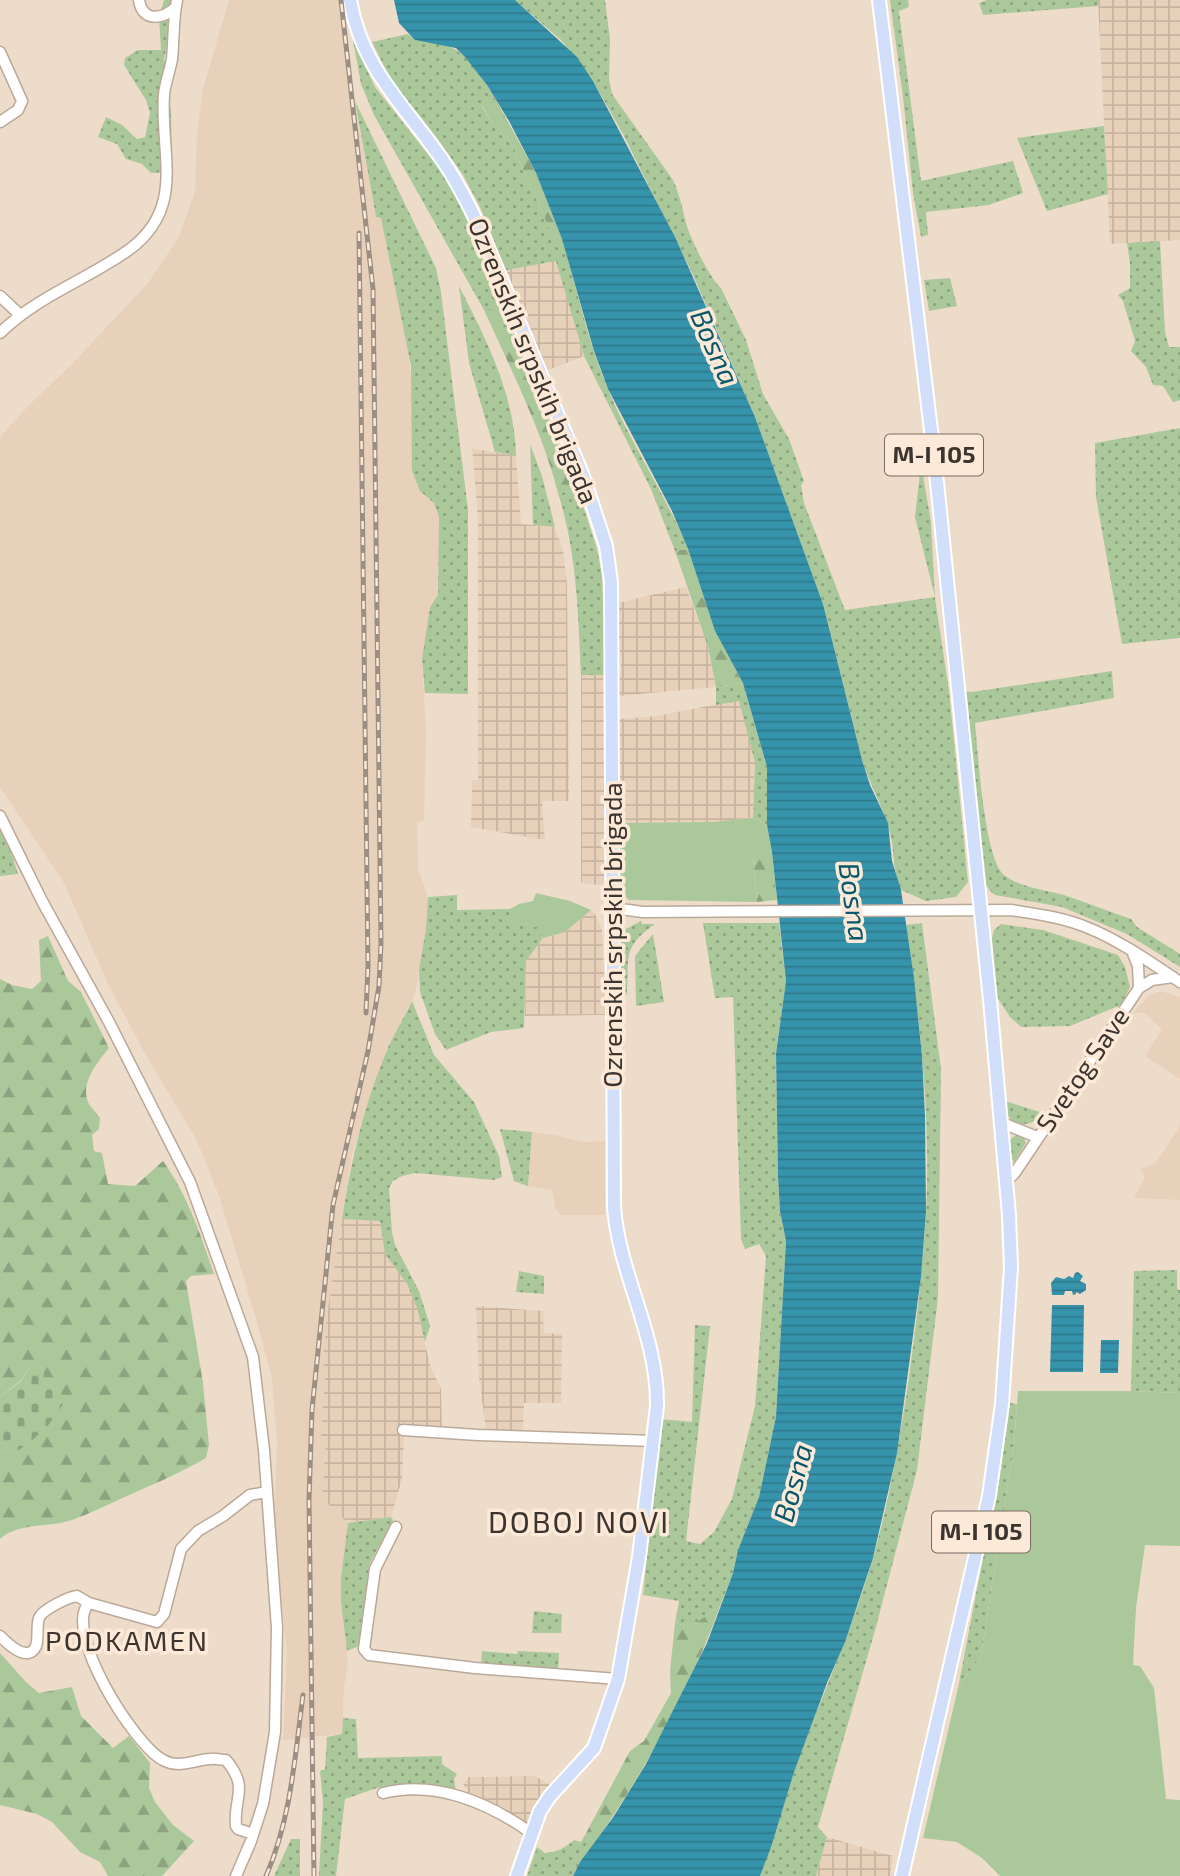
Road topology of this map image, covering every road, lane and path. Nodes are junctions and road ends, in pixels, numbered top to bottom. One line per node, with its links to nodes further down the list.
1 (139, 0): 4 (street)
2 (350, 0): 11 (main road, Ozrenskih srpskih brigada)
3 (879, 0): 12 (main road, M-I 105)
4 (176, 4): 8 (street)
5 (0, 52): 6 (street)
6 (0, 122)
7 (0, 296): 8 (street)
8 (19, 314): 9 (street)
9 (0, 333)
10 (0, 816): 21 (street)
11 (613, 908): 12 (street, Svetog Save); 20 (main road, Ozrenskih srpskih brigada)
12 (980, 911): 13 (street, Svetog Save); 16 (main road, M-I 105)
13 (1132, 950): 14 (street, Svetog Save); 15 (street)
14 (1177, 979): 15 (street, Svetog Save)
15 (1139, 988): 17 (street, Svetog Save)
16 (1000, 1122): 17 (street); 18 (main road, M-I 105)
17 (1037, 1137): 18 (street, Svetog Save)
18 (1005, 1182): 31 (main road, M-I 105)
19 (403, 1430): 20 (street)
20 (654, 1441): 25 (main road, Ozrenskih srpskih brigada)
21 (267, 1492): 23 (street); 28 (street)
22 (396, 1527): 25 (street)
23 (89, 1603): 24 (street); 28 (street)
24 (0, 1636)
25 (618, 1679): 27 (main road, Ozrenskih srpskih brigada)
26 (383, 1793): 27 (street)
27 (531, 1833): 30 (main road, Ozrenskih srpskih brigada)
28 (253, 1834): 29 (street)
29 (236, 1876)
30 (517, 1876)
31 (902, 1876)

